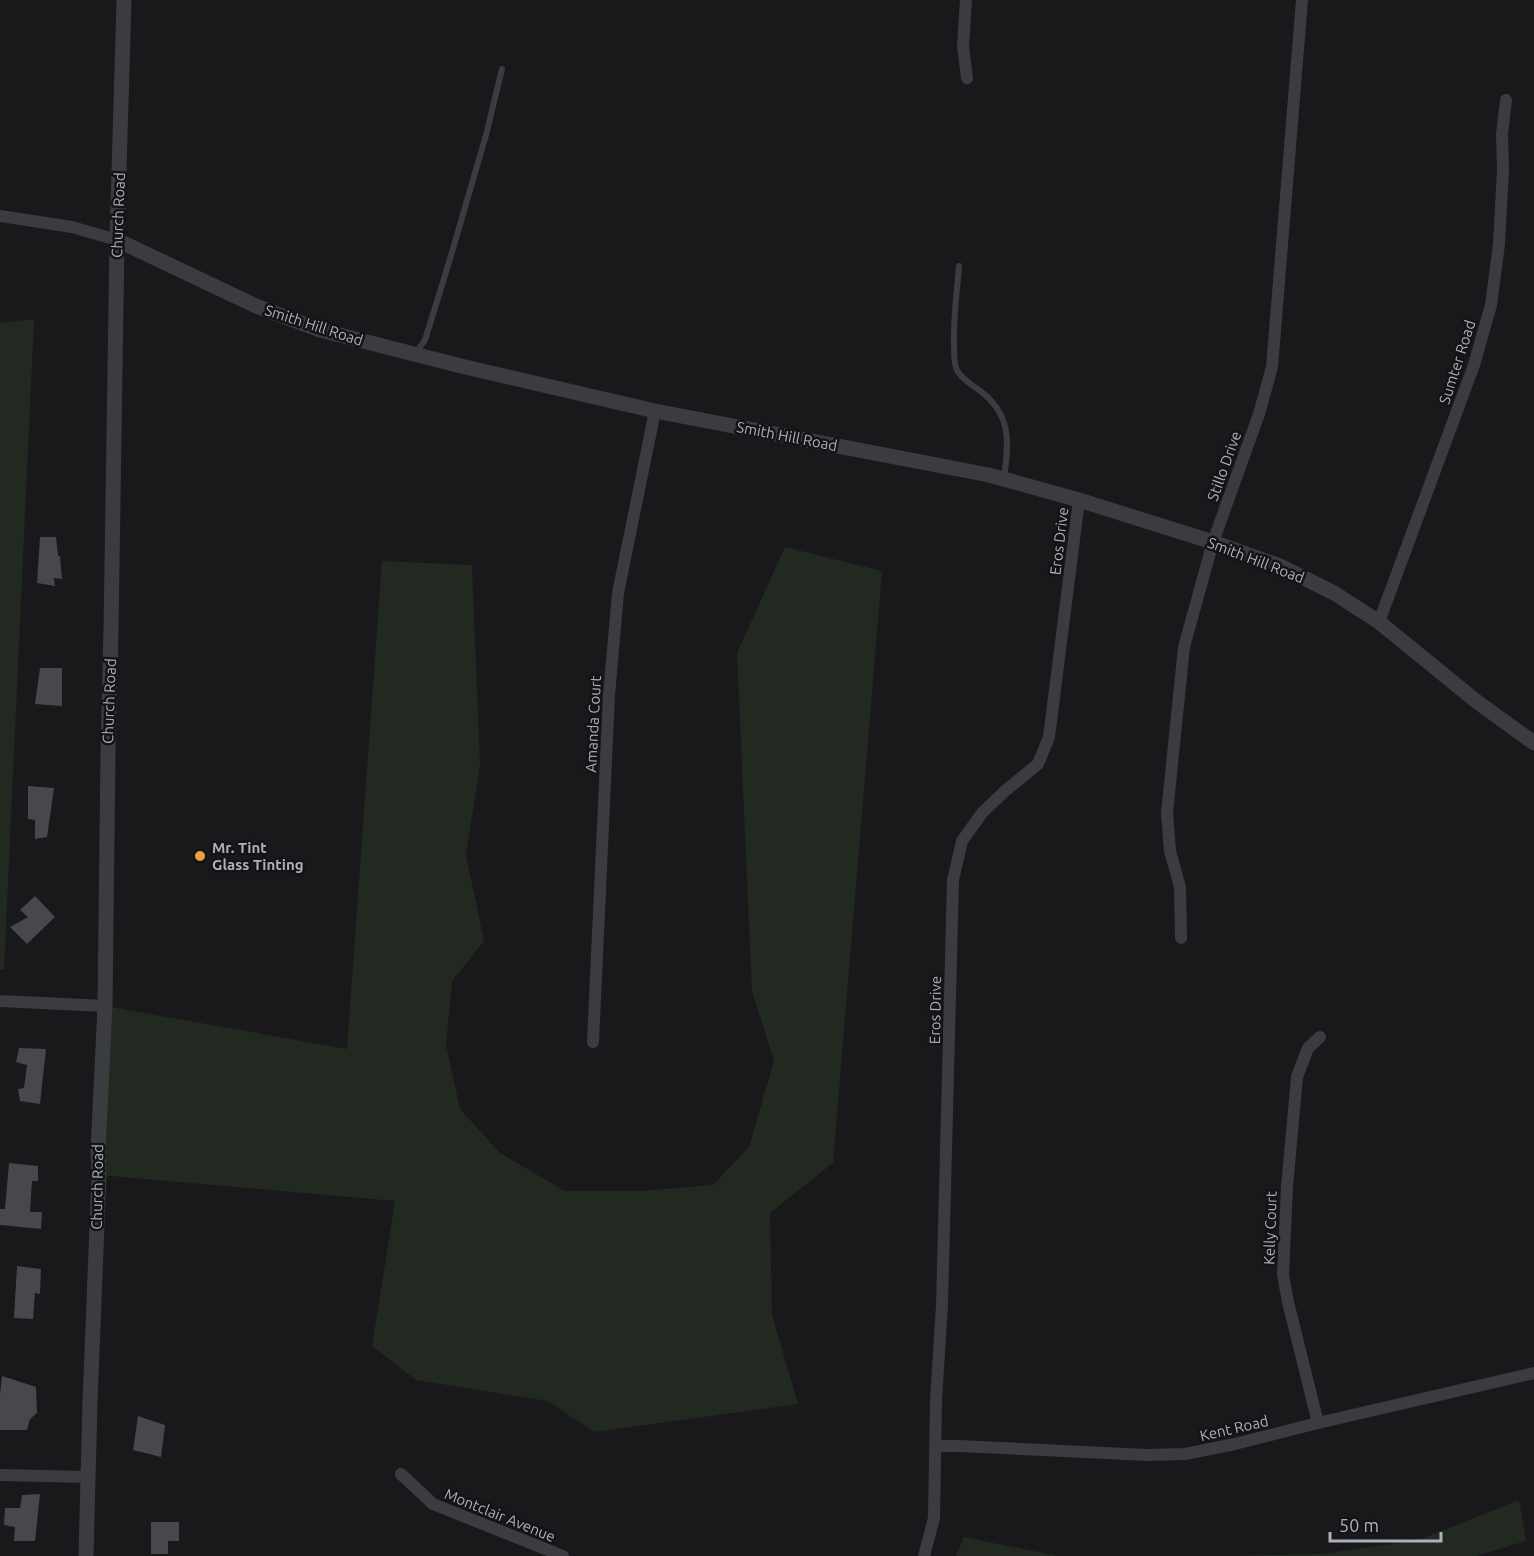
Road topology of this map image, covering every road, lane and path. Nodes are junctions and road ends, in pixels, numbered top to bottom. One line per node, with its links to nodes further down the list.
1 (124, 0): 8 (street, Church Road)
2 (966, 0): 5 (street)
3 (1302, 0): 14 (street, Stillo Drive)
4 (502, 69): 10 (lane)
5 (967, 78)
6 (1506, 100): 15 (street, Sumter Road)
7 (0, 216): 8 (street, Smith Hill Road)
8 (117, 240): 10 (street, Smith Hill Road); 19 (street, Church Road)
9 (959, 266): 12 (lane)
10 (415, 354): 11 (street, Smith Hill Road)
11 (655, 411): 12 (street, Smith Hill Road); 21 (street, Amanda Court)
12 (1004, 479): 13 (street, Smith Hill Road)
13 (1079, 500): 14 (street, Smith Hill Road); 24 (street, Eros Drive)
14 (1213, 542): 15 (street, Smith Hill Road); 17 (street, Stillo Drive)
15 (1379, 622): 16 (street, Smith Hill Road)
16 (1534, 743)
17 (1181, 938)
18 (0, 1001): 19 (street)
19 (105, 1006): 27 (street, Church Road)
20 (1320, 1037): 23 (street, Kelly Court)
21 (593, 1042)
22 (1534, 1373): 23 (street, Kent Road)
23 (1318, 1423): 24 (street, Kent Road)
24 (935, 1446): 30 (street, Eros Drive)
25 (401, 1474): 29 (street, Montclair Avenue)
26 (0, 1475): 27 (street)
27 (87, 1477): 28 (street, Church Road)
28 (86, 1556)
29 (563, 1556)
30 (924, 1556)

